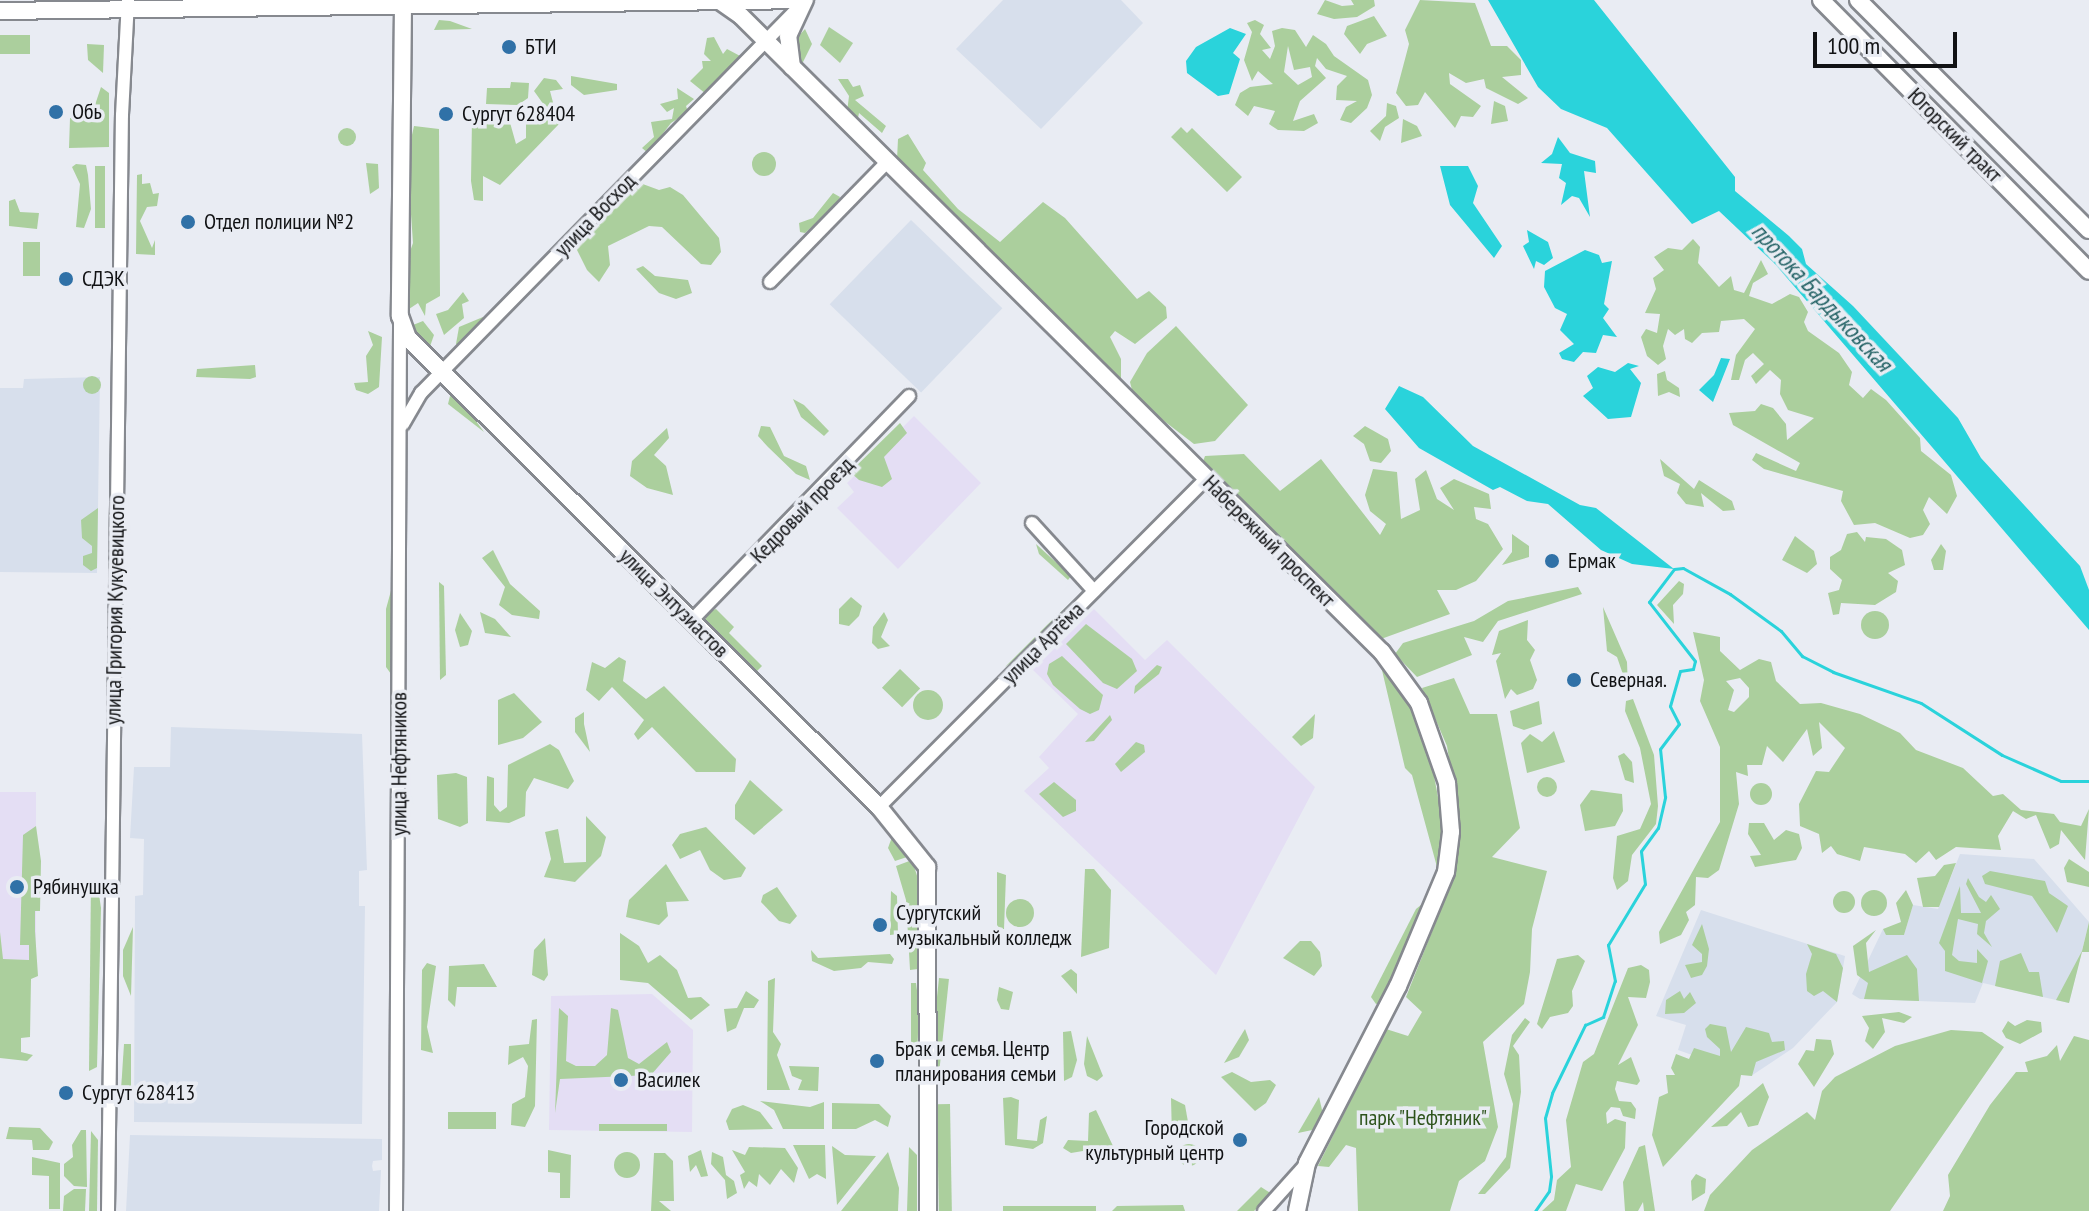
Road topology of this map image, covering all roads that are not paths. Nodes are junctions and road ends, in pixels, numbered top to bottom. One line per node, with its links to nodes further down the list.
1 (805, 0): 5 (main road); 8 (street, улица Восход); 9 (main road)
2 (1821, 0): 12 (main road, Югорский тракт)
3 (1858, 0): 11 (main road, Югорский тракт)
4 (403, 2): 5 (main road); 6 (main road); 14 (main road)
5 (721, 2): 8 (main road, Набережный проспект)
6 (128, 4): 7 (main road); 24 (street, улица Григория Кукуевицкого)
7 (0, 11)
8 (765, 40): 9 (main road, Набережный проспект); 15 (street, улица Восход)
9 (792, 69): 10 (main road, Набережный проспект)
10 (887, 162): 13 (street); 18 (main road, Набережный проспект)
11 (2089, 230)
12 (2089, 271)
13 (770, 282)
14 (400, 316): 15 (main road, улица Энтузиастов); 17 (street, улица Нефтяников)
15 (441, 373): 17 (street, улица Восход); 21 (main road, улица Энтузиастов)
16 (909, 396): 21 (street, Кедровый проезд)
17 (399, 438): 25 (street, улица Нефтяников)
18 (1206, 479): 20 (street, улица Артёма); 23 (main road, Набережный проспект)
19 (1032, 523): 20 (street)
20 (1094, 591): 22 (street, улица Артёма)
21 (692, 620): 22 (main road, улица Энтузиастов)
22 (879, 807): 26 (main road, улица Энтузиастов)
23 (1307, 1163): 27 (street); 28 (main road, Набережный проспект)
24 (108, 1211)
25 (396, 1211)
26 (928, 1211)
27 (1264, 1211)
28 (1297, 1211)

